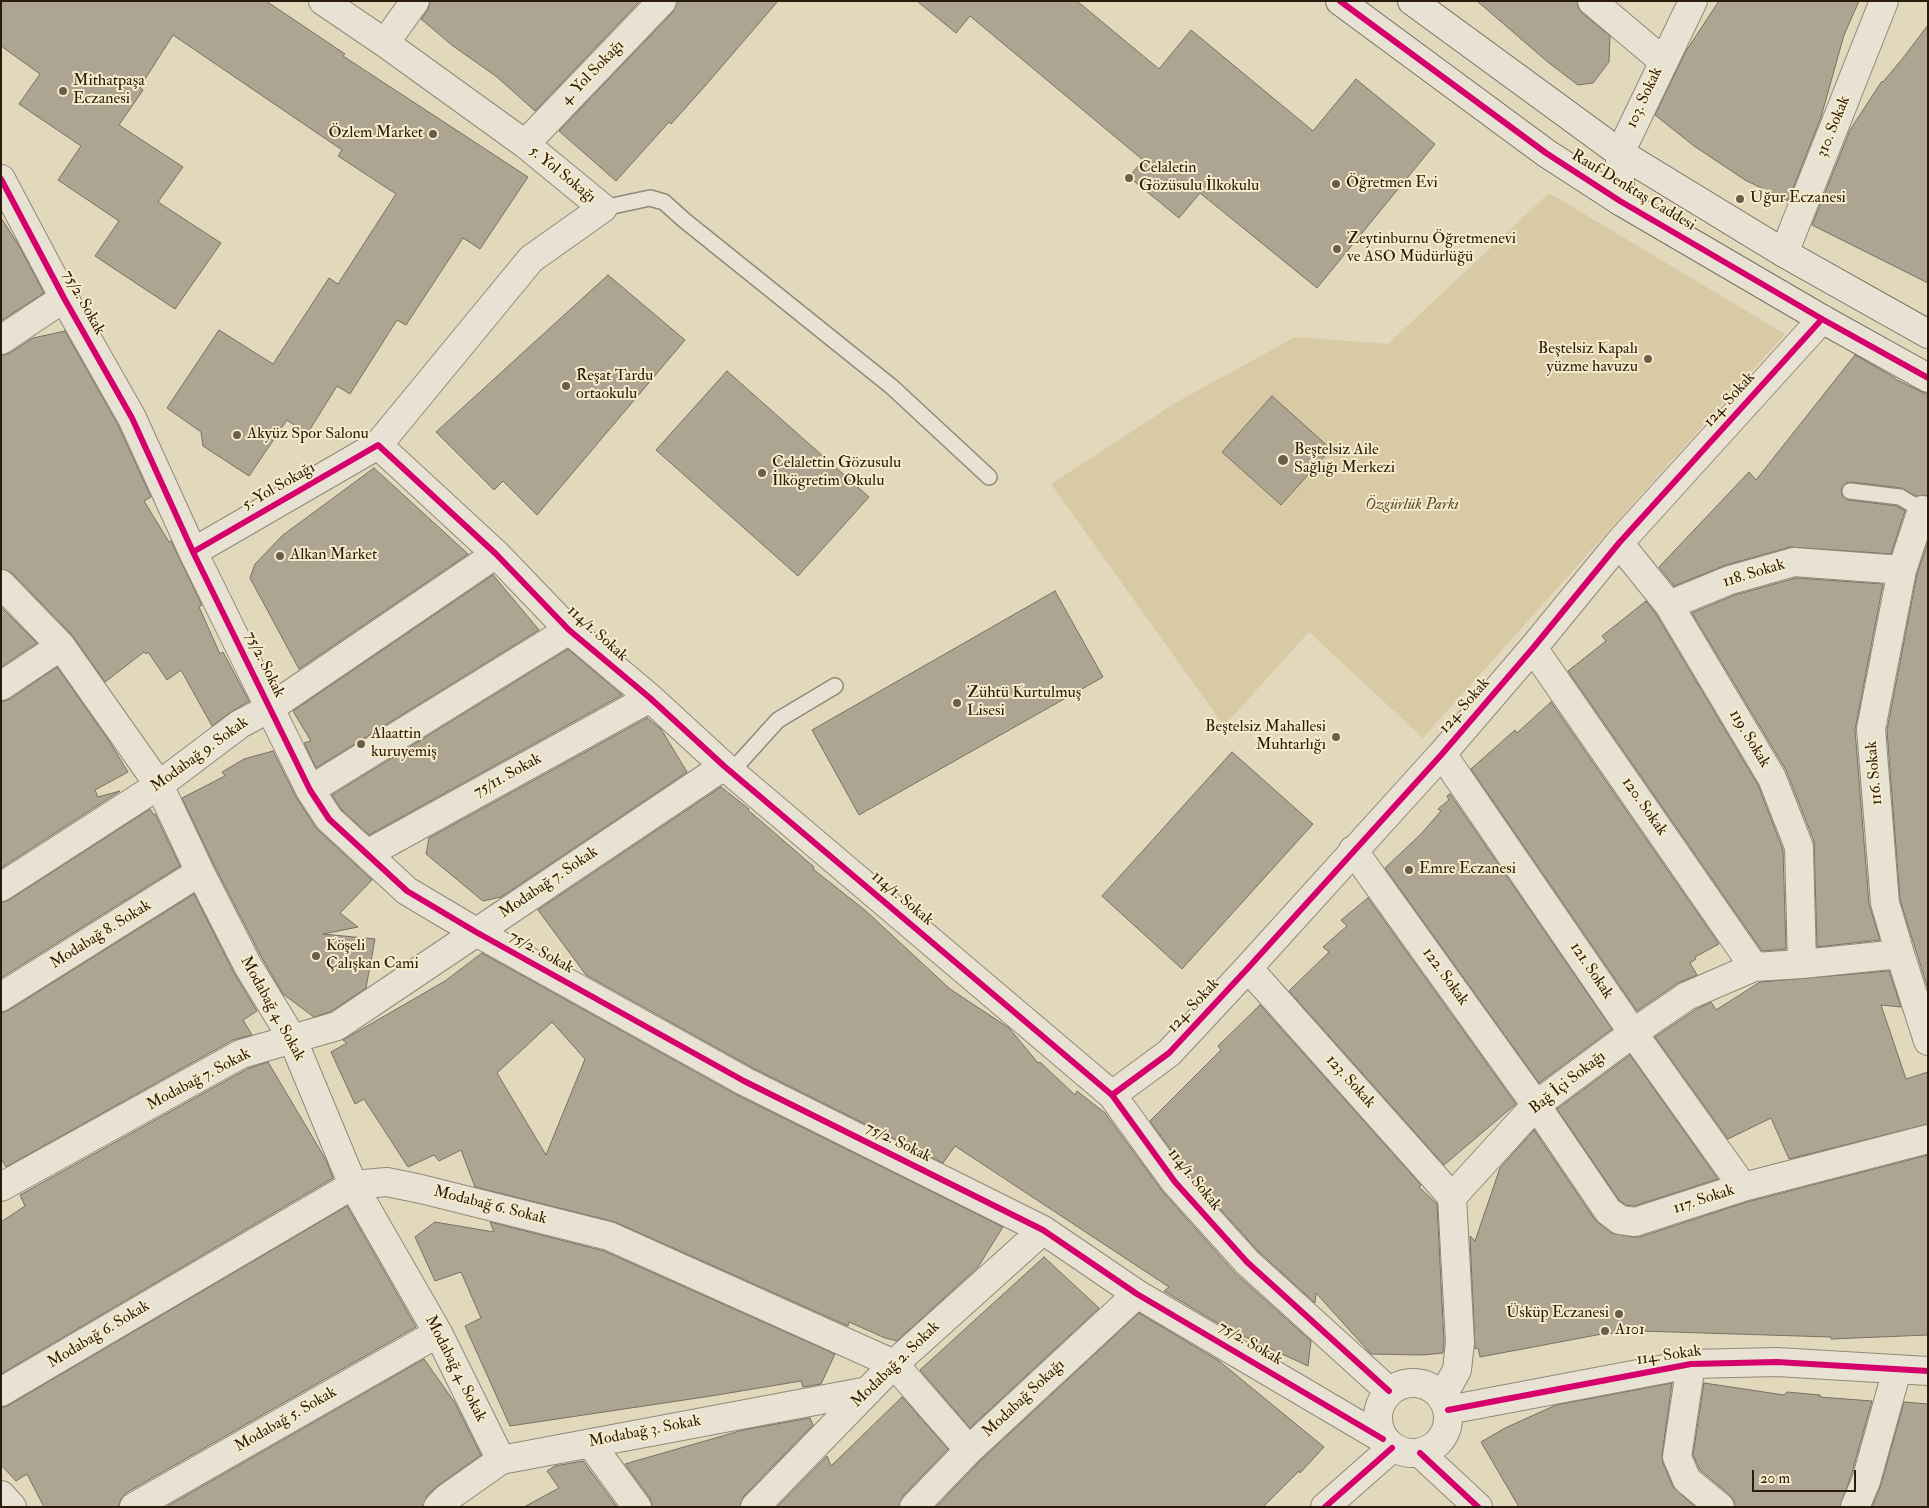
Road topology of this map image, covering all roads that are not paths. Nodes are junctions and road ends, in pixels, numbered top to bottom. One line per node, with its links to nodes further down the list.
1 (323, 1): 9 (street, 5. Yol Sokağı)
2 (415, 1): 9 (street)
3 (662, 1): 11 (street, 4. Yol Sokağı)
4 (1340, 1): 14 (street, Rauf Denktaş Caddesi)
5 (1412, 1): 12 (street, Rauf Denktaş Caddesi)
6 (1592, 1): 10 (street)
7 (1693, 1): 10 (street, 103. Sokak)
8 (1884, 1): 16 (street, 310. Sokak)
9 (385, 43): 11 (street, 5. Yol Sokağı)
10 (1663, 61): 12 (street, 103. Sokak)
11 (525, 144): 15 (street, 5. Yol Sokağı)
12 (1620, 153): 14 (street, 103. Sokak); 16 (street, Rauf Denktaş Caddesi)
13 (1, 178): 17 (street, 75/2. Sokak)
14 (1620, 201): 18 (street, Rauf Denktaş Caddesi)
15 (603, 208): 22 (street, 5. Yol Sokağı); 23 (lane)
16 (1784, 253): 19 (street, Rauf Denktaş Caddesi)
17 (64, 298): 20 (street); 27 (street, 75/2. Sokak)
18 (1822, 319): 21 (street, Rauf Denktaş Caddesi); 26 (street, 124. Sokak)
19 (1928, 334)
20 (1, 340)
21 (1928, 378)
22 (378, 445): 27 (street, 5. Yol Sokağı); 28 (street, 114/1. Sokak)
23 (989, 477)
24 (1850, 491): 25 (lane)
25 (1925, 511): 29 (street, 116. Sokak)
26 (1619, 543): 31 (street, 119. Sokak); 34 (street, 124. Sokak)
27 (193, 552): 38 (street, 75/2. Sokak)
28 (496, 554): 32 (street, 114/1. Sokak); 38 (street, Modabağ 9. Sokak)
29 (1902, 570): 31 (street, 118. Sokak); 48 (street, 116. Sokak)
30 (1, 584): 33 (street, Modabağ 4. Sokak)
31 (1669, 605): 49 (street, 119. Sokak)
32 (570, 630): 37 (street, 114/1. Sokak); 42 (street)
33 (61, 646): 35 (street); 41 (street, Modabağ 4. Sokak)
34 (1533, 648): 39 (street, 124. Sokak); 50 (street, 120. Sokak)
35 (1, 686)
36 (835, 686): 40 (lane)
37 (650, 698): 40 (street, 114/1. Sokak); 44 (street, 75/11. Sokak)
38 (270, 708): 41 (street, Modabağ 9. Sokak); 42 (street, 75/2. Sokak)
39 (1442, 754): 43 (street, 124. Sokak); 53 (street, 121. Sokak)
40 (727, 769): 47 (street, Modabağ 7. Sokak); 56 (street, 114/1. Sokak)
41 (159, 785): 45 (street, Modabağ 4. Sokak); 46 (street, Modabağ 9. Sokak)
42 (310, 790): 44 (street, 75/2. Sokak)
43 (1353, 850): 51 (street, 124. Sokak); 57 (street, 122. Sokak)
44 (366, 854): 47 (street, 75/2. Sokak)
45 (200, 872): 52 (street, Modabağ 8. Sokak); 54 (street, Modabağ 4. Sokak)
46 (1, 887)
47 (476, 932): 54 (street, Modabağ 7. Sokak); 63 (street, 75/2. Sokak)
48 (1900, 954): 49 (street, Bağ İçi Sokağı); 55 (street, 116. Sokak)
49 (1802, 964): 50 (street, Bağ İçi Sokağı)
50 (1754, 967): 53 (street, Bağ İçi Sokağı)
51 (1248, 968): 56 (street, 124. Sokak); 62 (street, 123. Sokak)
52 (1, 998)
53 (1633, 1032): 57 (street, Bağ İçi Sokağı); 61 (street, 121. Sokak)
54 (292, 1038): 59 (street, Modabağ 4. Sokak); 60 (street, Modabağ 7. Sokak)
55 (1928, 1040)
56 (1112, 1095): 71 (street, 114/1. Sokak)
57 (1536, 1105): 61 (street, 117. Sokak); 62 (street, Bağ İçi Sokağı)
58 (1928, 1139): 61 (street, 117. Sokak)
59 (353, 1185): 65 (street, Modabağ 4. Sokak); 66 (street, Modabağ 6. Sokak); 72 (street, Modabağ 6. Sokak)
60 (1, 1187)
61 (1743, 1187)
62 (1452, 1197): 73 (street)
63 (1043, 1230): 64 (street, 75/2. Sokak); 66 (street, Modabağ 2. Sokak)
64 (1137, 1294): 75 (street, 75/2. Sokak); 76 (street, Modabağ Sokağı)
65 (438, 1334): 78 (street, Modabağ 4. Sokak); 81 (street, Modabağ 5. Sokak)
66 (894, 1364): 70 (street, Modabağ 2. Sokak); 76 (street, Modabağ 6. Sokak)
67 (1691, 1364): 68 (street, 114. Sokak); 73 (street, 114. Sokak); 88 (street)
68 (1897, 1370): 69 (street, 114. Sokak); 89 (street)
69 (1928, 1371)
70 (868, 1391): 74 (street, Modabağ 3. Sokak); 84 (street, Modabağ 2. Sokak)
71 (1389, 1391): 73 (street); 75 (street)
72 (1, 1392)
73 (1445, 1404): 77 (street)
74 (590, 1443): 78 (street, Modabağ 3. Sokak); 83 (street)
75 (1388, 1443): 77 (street); 86 (street)
76 (969, 1450): 85 (street, Modabağ Sokağı)
77 (1420, 1453): 87 (street)
78 (501, 1460): 82 (street, Modabağ 3. Sokak)
79 (1, 1495): 80 (street)
80 (12, 1507)
81 (134, 1507)
82 (438, 1507)
83 (637, 1507)
84 (755, 1507)
85 (914, 1507)
86 (1324, 1507)
87 (1478, 1507)
88 (1720, 1507)
89 (1855, 1507)

